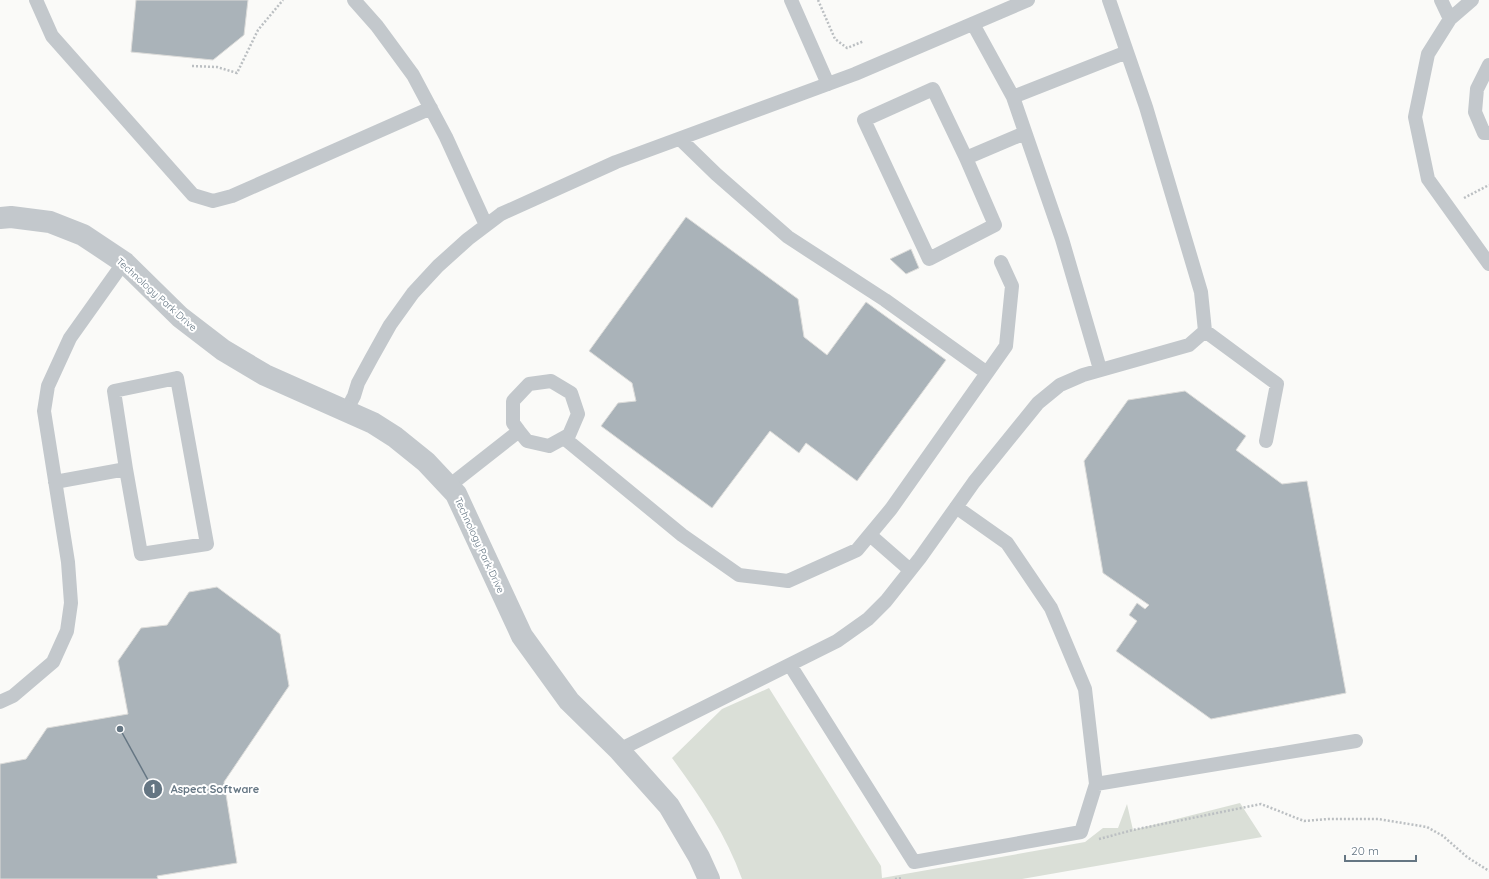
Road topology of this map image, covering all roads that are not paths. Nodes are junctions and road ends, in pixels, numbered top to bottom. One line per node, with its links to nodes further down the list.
1 (36, 0): 14 (lane)
2 (354, 0): 14 (lane)
3 (791, 0): 12 (lane)
4 (1028, 0): 9 (lane)
5 (1109, 0): 10 (lane)
6 (1441, 0): 8 (lane)
7 (1472, 0): 8 (lane)
8 (1450, 19): 23 (lane)
9 (973, 24): 12 (lane); 13 (lane)
10 (1127, 52): 13 (lane); 24 (lane)
11 (1489, 65): 16 (lane)
12 (828, 84): 17 (lane)
13 (1013, 97): 15 (lane)
14 (431, 108): 20 (lane)
15 (1025, 133): 18 (lane); 25 (lane)
16 (1489, 133)
17 (680, 139): 20 (lane); 26 (lane)
18 (966, 158): 18 (lane)
19 (0, 218): 21 (street, Technology Park Drive)
20 (486, 225): 27 (lane)
21 (124, 262): 27 (street, Technology Park Drive); 32 (lane)
22 (1001, 262): 26 (lane)
23 (1489, 264)
24 (1205, 331): 25 (lane); 30 (lane)
25 (1100, 369): 34 (lane)
26 (987, 373): 35 (lane)
27 (346, 411): 33 (street, Technology Park Drive)
28 (519, 431): 29 (lane); 29 (lane); 33 (lane)
29 (564, 438): 35 (lane)
30 (1266, 441)
31 (126, 469): 31 (lane); 32 (lane)
32 (55, 482): 38 (lane)
33 (449, 486): 40 (street, Technology Park Drive)
34 (956, 507): 36 (lane); 41 (lane)
35 (870, 535): 36 (lane)
36 (910, 570): 37 (lane)
37 (790, 665): 40 (lane); 41 (lane)
38 (0, 702)
39 (1356, 741): 41 (lane)
40 (619, 750): 42 (street, Technology Park Drive)
41 (1096, 784)
42 (709, 879)

